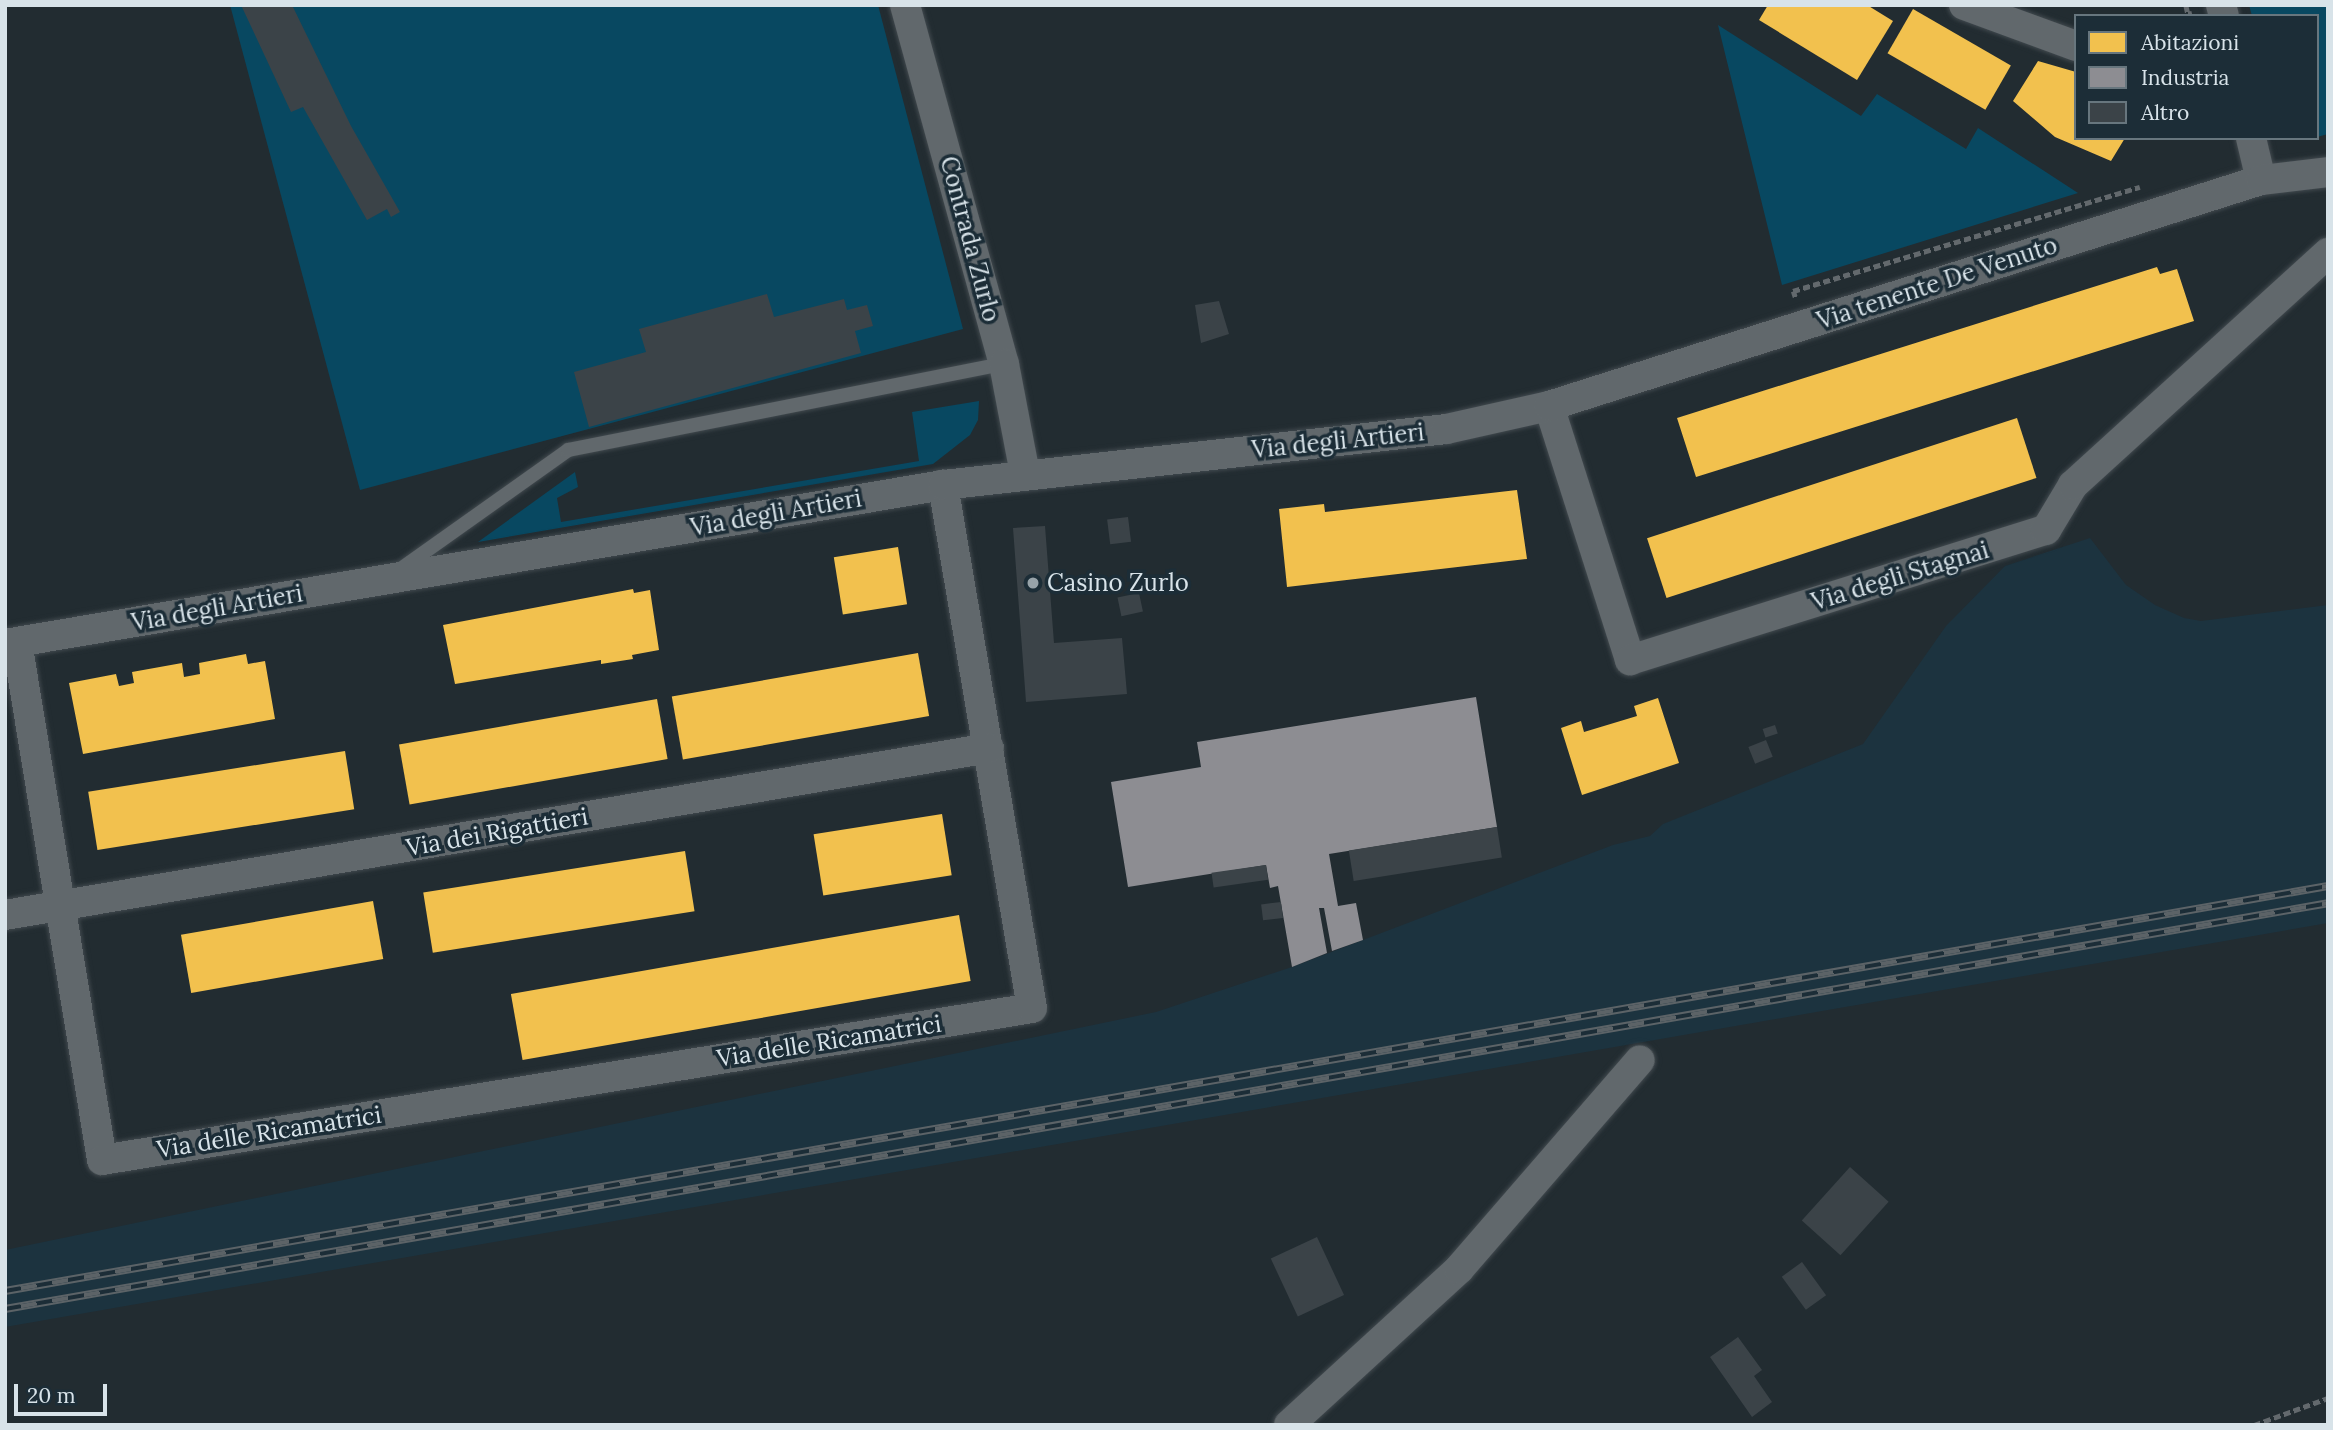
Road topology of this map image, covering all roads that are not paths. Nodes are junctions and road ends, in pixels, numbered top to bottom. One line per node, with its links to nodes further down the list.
1 (905, 5): 8 (street, Contrada Zurlo)
2 (1964, 5): 3 (street)
3 (2074, 45)
4 (2251, 140): 6 (street)
5 (2328, 172): 6 (street, Via tenente De Venuto)
6 (2261, 180): 9 (street, Via tenente De Venuto)
7 (2328, 253): 9 (street, Via degli Stagnai)
8 (1004, 364): 10 (street, Contrada Zurlo); 12 (lane)
9 (1549, 406): 10 (street, Via degli Artieri)
10 (1025, 474): 11 (street, Via degli Artieri)
11 (943, 485): 12 (street, Via degli Artieri); 14 (street, Via delle Ricamatrici)
12 (384, 580): 13 (street, Via degli Artieri)
13 (11, 643): 15 (street)
14 (989, 748): 15 (street, Via dei Rigattieri); 15 (street, Via delle Ricamatrici)
15 (60, 906): 16 (street, Via dei Rigattieri)
16 (5, 915)
17 (1640, 1060): 18 (street)
18 (1289, 1425)

